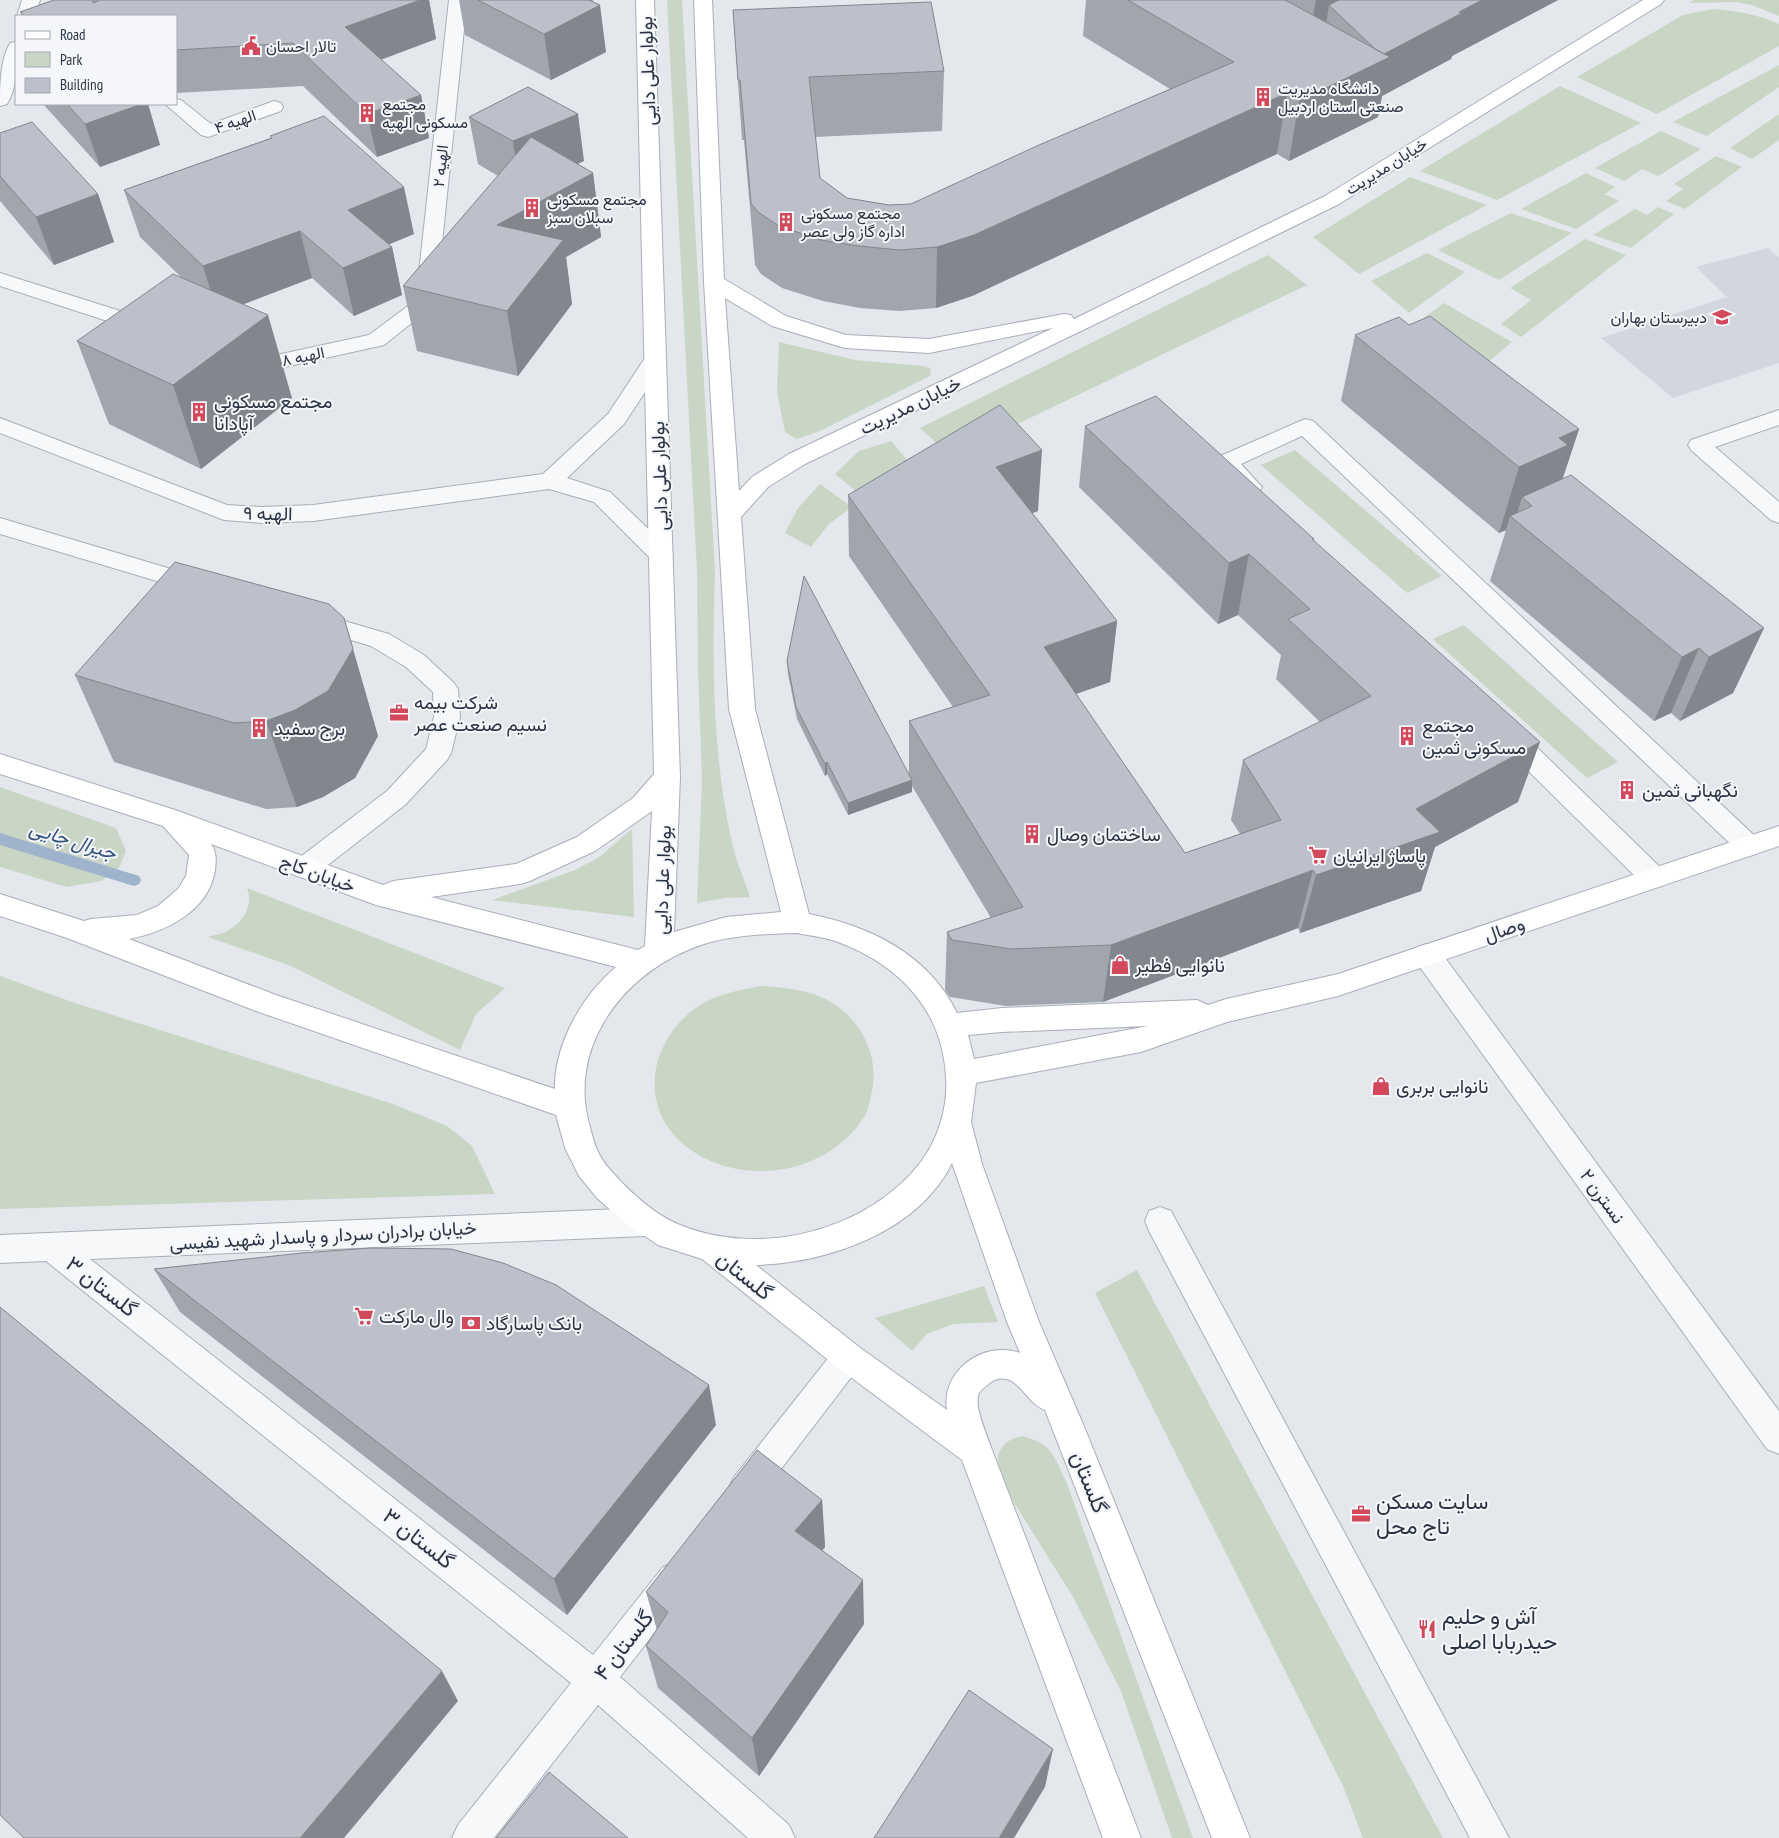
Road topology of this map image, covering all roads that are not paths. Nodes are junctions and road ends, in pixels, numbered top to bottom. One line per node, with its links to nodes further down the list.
1 (31, 0): 6 (street)
2 (458, 0): 13 (street, الهیه ۲)
3 (645, 0): 17 (main road, بولوار علی دایی)
4 (702, 0): 12 (main road)
5 (1656, 0): 14 (main road, خیابان مدیریت)
6 (26, 15)
7 (15, 50): 8 (street)
8 (0, 100)
9 (175, 105): 10 (street, الهیه ۴)
10 (274, 107)
11 (0, 279): 15 (street)
12 (714, 282): 14 (main road, خیابان مدیریت); 23 (main road)
13 (426, 302): 16 (street, الهیه ۸)
14 (1105, 312): 23 (main road, خیابان مدیریت)
15 (168, 334)
16 (225, 352)
17 (655, 360): 20 (street); 25 (main road, بولوار علی دایی)
18 (1779, 417): 22 (street)
19 (0, 425): 20 (street, الهیه ۹)
20 (550, 481): 25 (street)
21 (1268, 503): 32 (street)
22 (1779, 515)
23 (728, 517): 37 (main road)
24 (0, 526): 26 (street)
25 (661, 555): 30 (main road, بولوار علی دایی)
26 (219, 592)
27 (295, 615): 33 (street)
28 (1489, 717): 34 (street)
29 (0, 764): 31 (main road, خیابان کاج)
30 (667, 777): 35 (main road); 40 (main road, بولوار علی دایی)
31 (166, 816): 33 (main road, خیابان کاج); 38 (main road)
32 (1770, 841): 34 (main road, وصال)
33 (305, 868): 35 (main road, خیابان کاج)
34 (1654, 878): 39 (main road, وصال)
35 (376, 894): 40 (main road, خیابان کاج)
36 (0, 905): 38 (main road)
37 (796, 922): 40 (main road); 42 (main road)
38 (77, 930): 44 (main road)
39 (1428, 955): 41 (main road, وصال); 53 (street, نسترن ۲)
40 (650, 957): 44 (main road)
41 (1226, 1011): 42 (main road); 43 (main road)
42 (951, 1025): 43 (main road)
43 (962, 1073): 45 (main road)
44 (570, 1107): 47 (main road)
45 (957, 1123): 49 (main road); 52 (main road, گلستان)
46 (1160, 1221): 62 (street)
47 (645, 1222): 48 (street, خیابان برادران سردار و پاسدار شهید نفیسی); 49 (main road)
48 (53, 1248): 50 (street, خیابان برادران سردار و پاسدار شهید نفیسی); 57 (street, گلستان ۳)
49 (711, 1248): 51 (main road, گلستان)
50 (0, 1249)
51 (848, 1357): 54 (main road, گلستان); 55 (street)
52 (1067, 1424): 54 (main road); 61 (main road, گلستان)
53 (1779, 1438)
54 (975, 1450): 60 (main road)
55 (725, 1514)
56 (694, 1554): 57 (street, گلستان ۴)
57 (596, 1680): 58 (street, گلستان ۴); 59 (street, گلستان ۳)
58 (471, 1838)
59 (776, 1838)
60 (1122, 1838)
61 (1231, 1838)
62 (1490, 1838)

